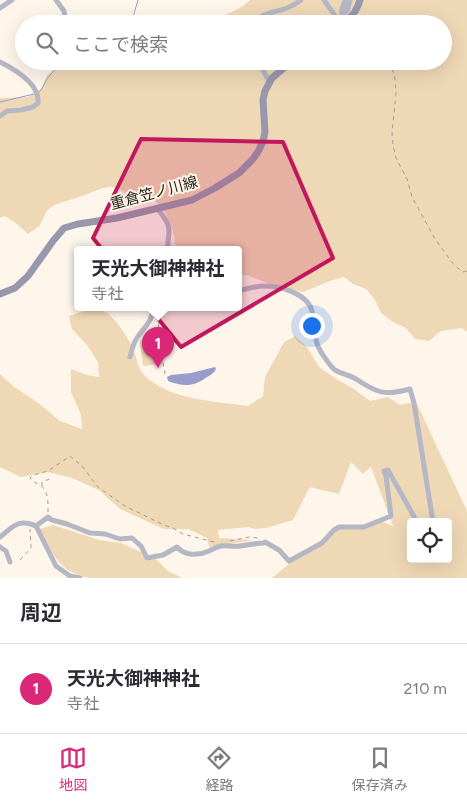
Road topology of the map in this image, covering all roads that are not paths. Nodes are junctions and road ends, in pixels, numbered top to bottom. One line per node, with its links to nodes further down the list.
1 (12, 0): 8 (street)
2 (56, 0): 9 (street)
3 (301, 0): 10 (street)
4 (324, 0): 11 (street)
5 (345, 0): 12 (street)
6 (350, 0): 13 (street)
7 (360, 0): 14 (main road)
8 (0, 8)
9 (65, 15)
10 (263, 15)
11 (336, 15)
12 (342, 15)
13 (345, 15)
14 (353, 15)
15 (0, 62): 19 (street)
16 (263, 70): 18 (street)
17 (281, 70): 18 (main road)
18 (269, 82): 20 (main road, 重倉笠ノ川線)
19 (0, 116)
20 (157, 208): 21 (street); 23 (main road, 重倉笠ノ川線)
21 (167, 246)
22 (242, 290): 27 (street)
23 (0, 294)
24 (152, 311): 25 (street)
25 (130, 357)
26 (415, 518): 28 (street)
27 (432, 518)
28 (34, 525): 29 (street); 32 (street)
29 (0, 537)
30 (0, 546): 31 (street)
31 (10, 562)
32 (56, 566): 33 (street); 34 (street)
33 (70, 577): 35 (street)
34 (63, 578)
35 (80, 578)

